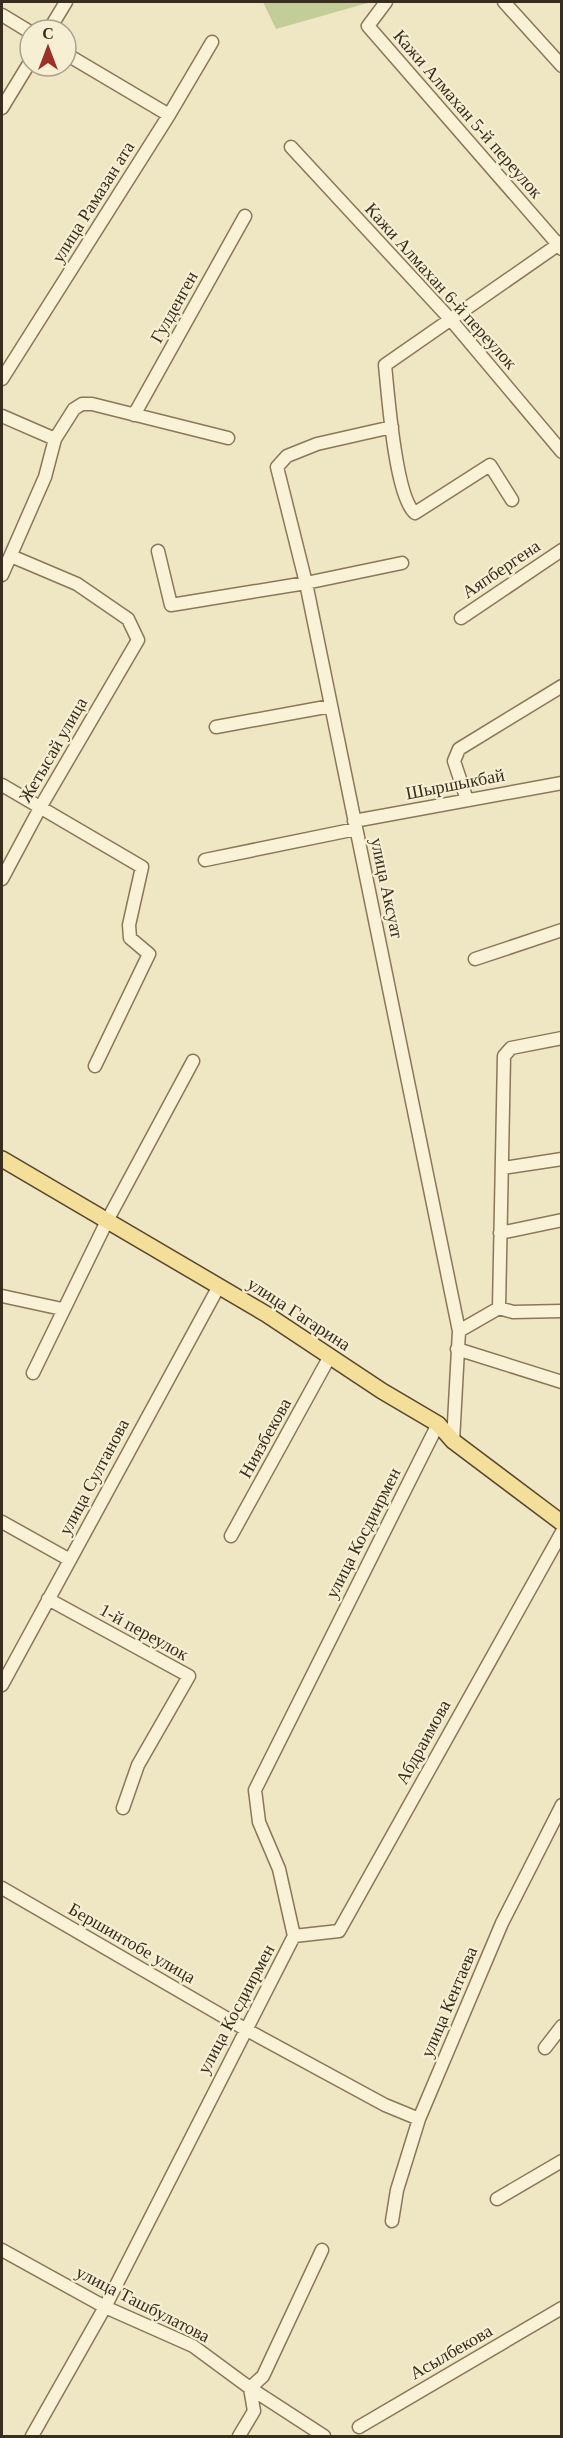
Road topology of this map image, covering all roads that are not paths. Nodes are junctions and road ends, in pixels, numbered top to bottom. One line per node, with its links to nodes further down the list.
1 (66, 2): 5 (street)
2 (386, 2): 15 (street, Кажи Алмахан 5-й переулок)
3 (504, 2): 9 (street)
4 (2, 15): 6 (street)
5 (56, 18)
6 (18, 25)
7 (212, 42): 12 (street, улица Рамазан ата)
8 (78, 61): 12 (street)
9 (561, 66)
10 (20, 78): 11 (street)
11 (2, 108)
12 (169, 115): 17 (street, улица Рамазан ата)
13 (291, 147): 16 (street, Кажи Алмахан 6-й переулок)
14 (245, 216): 18 (street, Гулденген)
15 (560, 245): 16 (street)
16 (451, 320): 20 (street); 23 (street, Кажи Алмахан 6-й переулок)
17 (2, 379)
18 (134, 415): 21 (street); 22 (street)
19 (2, 416): 22 (street)
20 (392, 427): 24 (street); 30 (street, улица Аксуат)
21 (228, 438)
22 (55, 439): 27 (street)
23 (561, 452)
24 (512, 500)
25 (561, 550): 31 (street, Аяпбергена)
26 (158, 551): 30 (street)
27 (11, 556): 29 (street); 38 (street, Жетысай улица)
28 (402, 563): 30 (street)
29 (2, 575)
30 (306, 583): 33 (street, улица Аксуат)
31 (461, 618)
32 (561, 686): 37 (street)
33 (331, 706): 34 (street); 39 (street, улица Аксуат)
34 (216, 727)
35 (561, 783): 37 (street, Шыршыкбай)
36 (2, 785): 38 (street)
37 (467, 800): 39 (street, Шыршыкбай)
38 (40, 806): 41 (street, Жетысай улица); 46 (street)
39 (355, 825): 40 (street, Шыршыкбай); 58 (street, улица Аксуат)
40 (205, 860)
41 (2, 879)
42 (561, 930): 43 (street)
43 (475, 959)
44 (561, 1038): 49 (street)
45 (194, 1061): 50 (street)
46 (95, 1066)
47 (2, 1159): 50 (main road, улица Гагарина)
48 (561, 1160): 49 (street)
49 (503, 1168): 52 (street)
50 (108, 1219): 53 (main road, улица Гагарина); 55 (street)
51 (561, 1220): 52 (street)
52 (500, 1233): 56 (street)
53 (219, 1286): 60 (main road, улица Гагарина); 69 (street, улица Султанова)
54 (2, 1296): 55 (street)
55 (62, 1308): 61 (street)
56 (499, 1308): 57 (street); 58 (street)
57 (561, 1311)
58 (459, 1331): 59 (street, улица Аксуат)
59 (457, 1349): 62 (street); 64 (street, улица Аксуат)
60 (330, 1356): 63 (main road, улица Гагарина); 68 (street, Ниязбекова)
61 (33, 1373)
62 (561, 1382)
63 (438, 1424): 64 (main road, улица Гагарина); 75 (street, улица Косдиирмен)
64 (453, 1441): 66 (main road, улица Гагарина)
65 (2, 1522): 69 (street)
66 (561, 1523)
67 (561, 1532): 75 (street, Абдраимова)
68 (231, 1536)
69 (70, 1560): 70 (street, улица Султанова)
70 (48, 1599): 71 (street, улица Султанова); 73 (street, 1-й переулок)
71 (2, 1685)
72 (561, 1804): 79 (street, улица Кентаева)
73 (123, 1808)
74 (2, 1888): 77 (street, Бершинтобе улица)
75 (294, 1936): 77 (street, улица Косдиирмен)
76 (561, 2026): 78 (street)
77 (245, 2029): 79 (street, Бершинтобе улица); 85 (street, улица Косдиирмен)
78 (545, 2048)
79 (419, 2119): 82 (street, улица Кентаева)
80 (561, 2161): 81 (street)
81 (497, 2199)
82 (392, 2221)
83 (2, 2250): 85 (street, улица Ташбулатова)
84 (322, 2250): 87 (street)
85 (105, 2307): 87 (street, улица Ташбулатова); 89 (street, улица Косдиирмен)
86 (561, 2308): 88 (street, Асылбекова)
87 (250, 2388): 90 (street); 91 (street, улица Ташбулатова)
88 (359, 2427)
89 (32, 2436)
90 (239, 2436)
91 (324, 2436)

